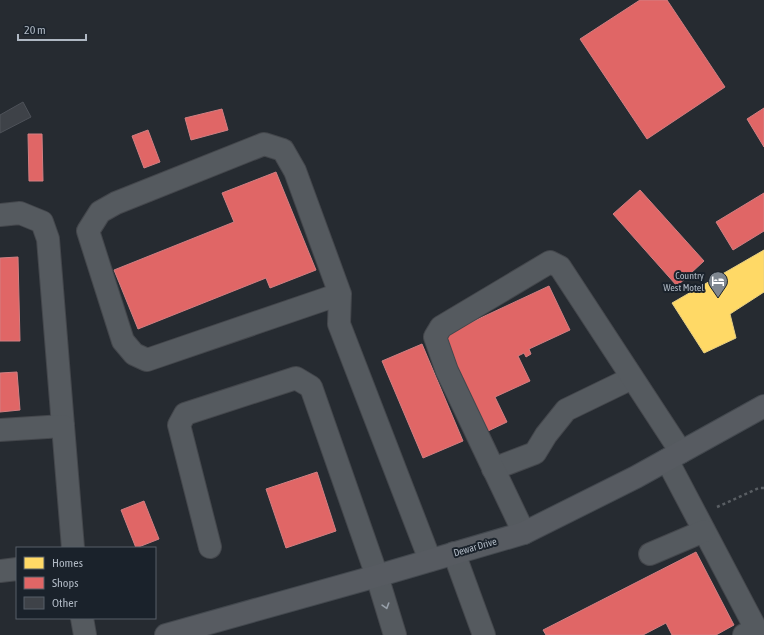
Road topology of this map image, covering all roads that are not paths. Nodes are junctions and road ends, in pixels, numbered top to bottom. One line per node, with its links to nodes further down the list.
1 (0, 215): 5 (lane)
2 (340, 294): 2 (lane); 15 (lane)
3 (632, 378): 7 (lane); 8 (lane); 8 (lane)
4 (764, 406): 7 (main road, Dewar Drive)
5 (63, 426): 6 (lane); 11 (lane)
6 (0, 430)
7 (674, 456): 9 (lane); 10 (main road, Dewar Drive)
8 (493, 469): 10 (lane)
9 (704, 531): 14 (lane); 24 (lane)
10 (524, 533): 13 (main road, Dewar Drive)
11 (73, 547)
12 (210, 547): 18 (lane)
13 (454, 553): 15 (main road, Dewar Drive); 20 (lane)
14 (650, 554)
15 (430, 560): 18 (main road, Dewar Drive)
16 (16, 569): 17 (lane)
17 (0, 571)
18 (377, 576): 22 (main road, Dewar Drive); 23 (lane, one-way to 23)
19 (82, 619): 21 (lane)
20 (481, 632)
21 (85, 635)
22 (166, 635)
23 (395, 635)
24 (744, 635)

